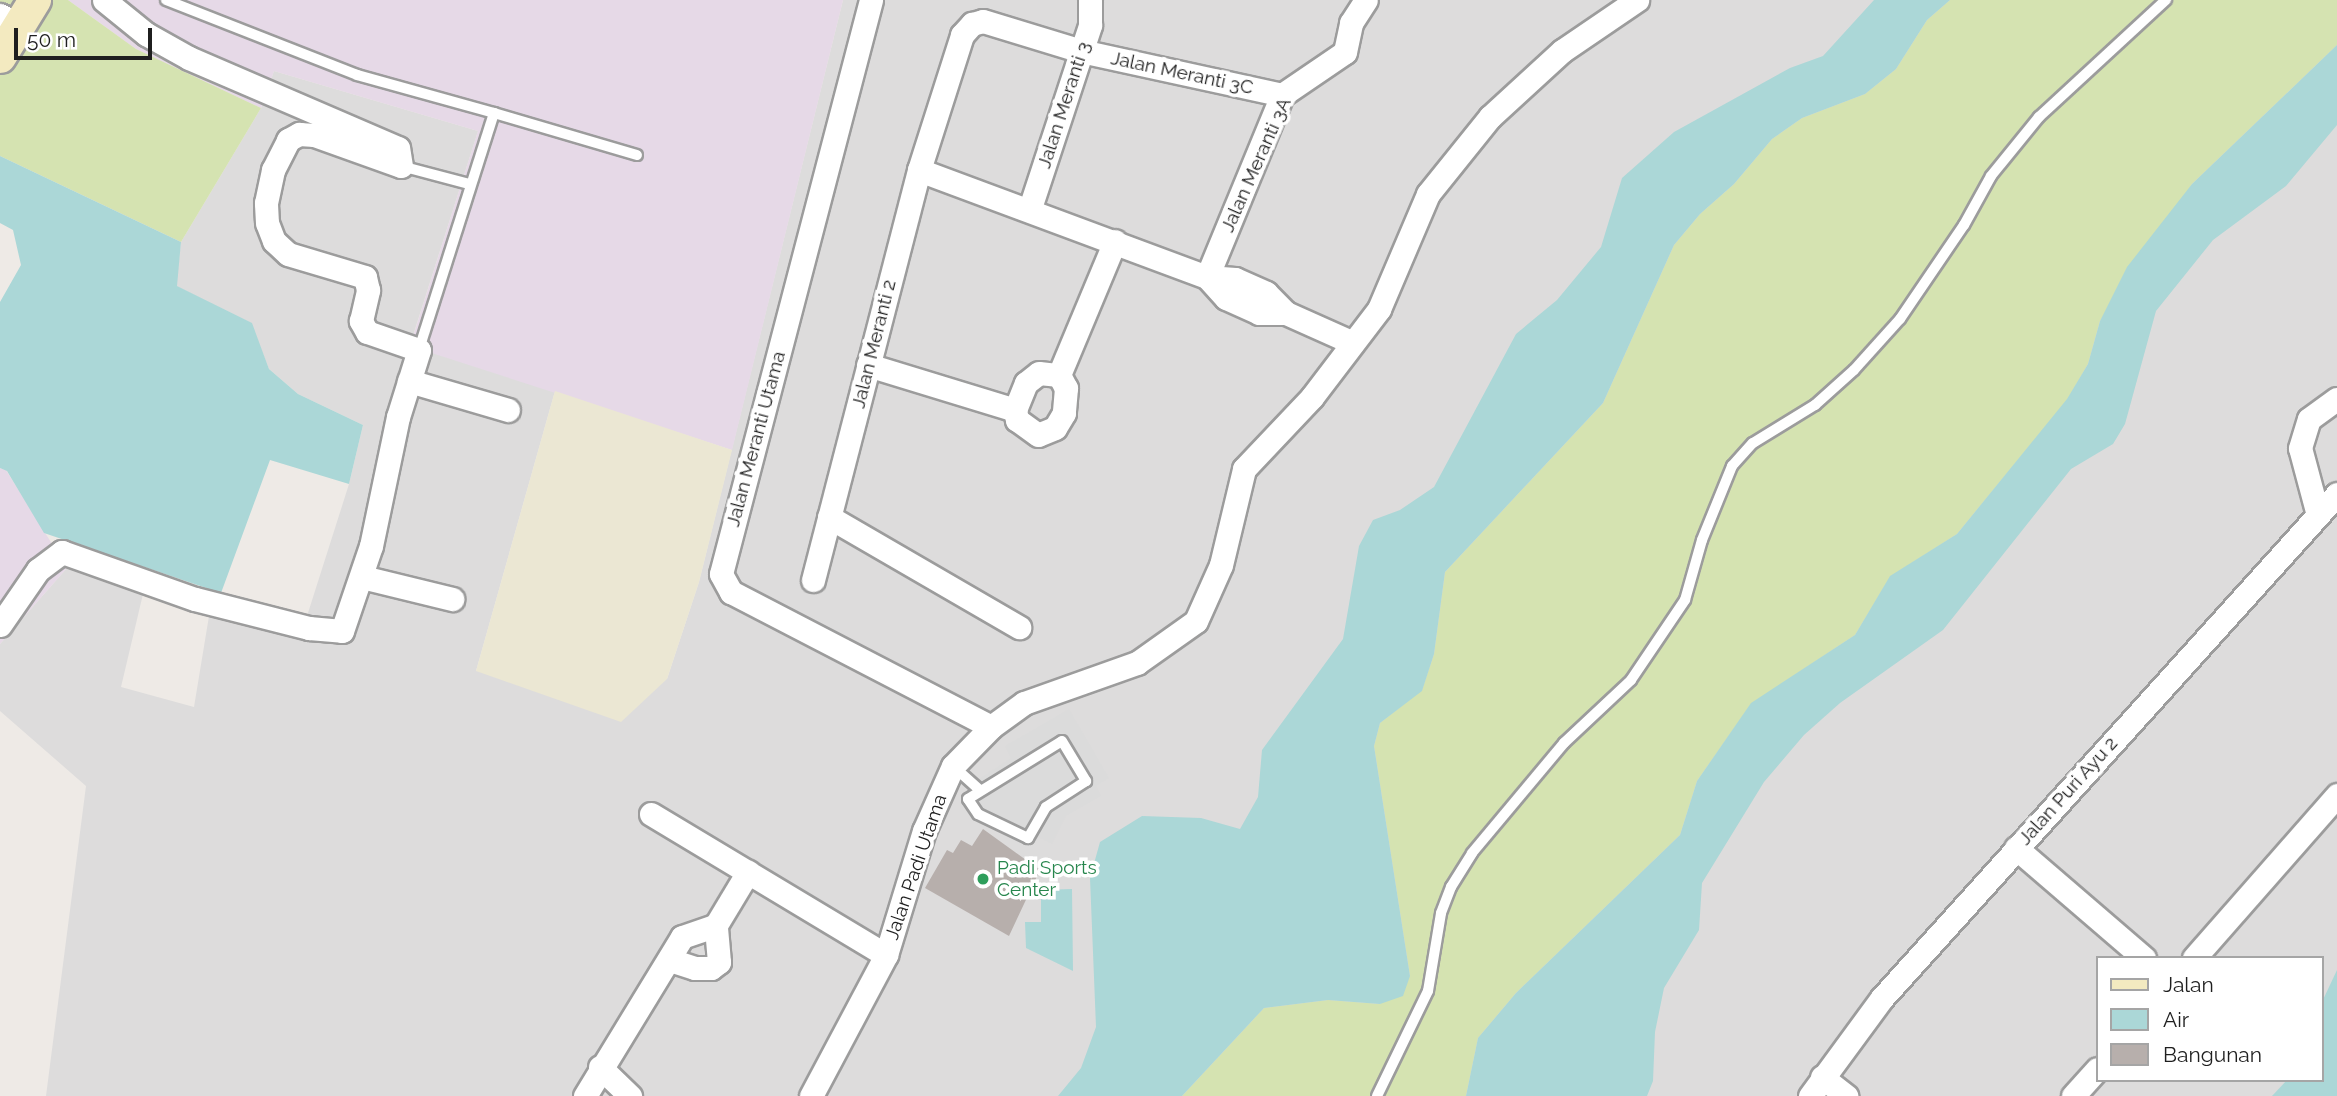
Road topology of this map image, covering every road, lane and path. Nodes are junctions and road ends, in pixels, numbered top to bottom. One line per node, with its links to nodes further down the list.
1 (104, 0): 14 (street)
2 (166, 0): 12 (lane)
3 (871, 0): 36 (street, Jalan Meranti Utama)
4 (1090, 0): 9 (street, Jalan Meranti 3)
5 (1366, 0): 11 (street, Jalan Meranti 3A)
6 (1637, 0): 20 (street, Jalan Padi Utama)
7 (2166, 0): 54 (lane)
8 (18, 13): 10 (main road)
9 (1081, 51): 11 (street, Jalan Meranti 3C); 15 (street, Jalan Meranti 3C); 17 (street, Jalan Meranti 3)
10 (1, 53)
11 (1282, 95): 19 (street, Jalan Meranti 3A)
12 (494, 113): 13 (lane); 16 (lane)
13 (637, 155)
14 (401, 166): 16 (lane); 21 (street)
15 (919, 170): 17 (street); 22 (street, Jalan Meranti 2)
16 (469, 184): 21 (lane)
17 (1030, 208): 18 (street)
18 (1115, 241): 19 (street); 23 (street)
19 (1207, 277): 20 (street)
20 (1353, 344): 36 (street, Jalan Padi Utama)
21 (419, 350): 24 (street)
22 (868, 365): 27 (street); 30 (street, Jalan Meranti 2)
23 (1059, 375): 27 (street); 27 (street)
24 (409, 381): 26 (street); 31 (street)
25 (2337, 399): 29 (street)
26 (508, 410)
27 (1015, 410)
28 (2337, 494): 29 (street, Jalan Puri Ayu 2)
29 (2318, 515): 41 (street, Jalan Puri Ayu 2)
30 (829, 517): 32 (street, Jalan Meranti 2); 35 (street)
31 (362, 577): 33 (street); 34 (street)
32 (813, 580)
33 (452, 599)
34 (0, 625)
35 (1019, 627)
36 (991, 727): 37 (street, Jalan Padi Utama)
37 (953, 766): 38 (lane); 44 (street, Jalan Padi Utama)
38 (980, 790): 38 (lane)
39 (2337, 795): 46 (street)
40 (651, 814): 42 (street)
41 (2016, 848): 45 (street); 50 (street, Jalan Puri Ayu 2)
42 (748, 872): 43 (street); 44 (street)
43 (716, 925): 47 (street); 47 (street)
44 (886, 955): 53 (street, Jalan Padi Utama)
45 (2142, 956)
46 (2196, 956)
47 (670, 960): 48 (street)
48 (600, 1067): 51 (street); 52 (street)
49 (2096, 1070): 56 (street)
50 (1816, 1087): 55 (street)
51 (586, 1096)
52 (630, 1096)
53 (811, 1096)
54 (1377, 1096)
55 (1846, 1096)
56 (2073, 1096)

